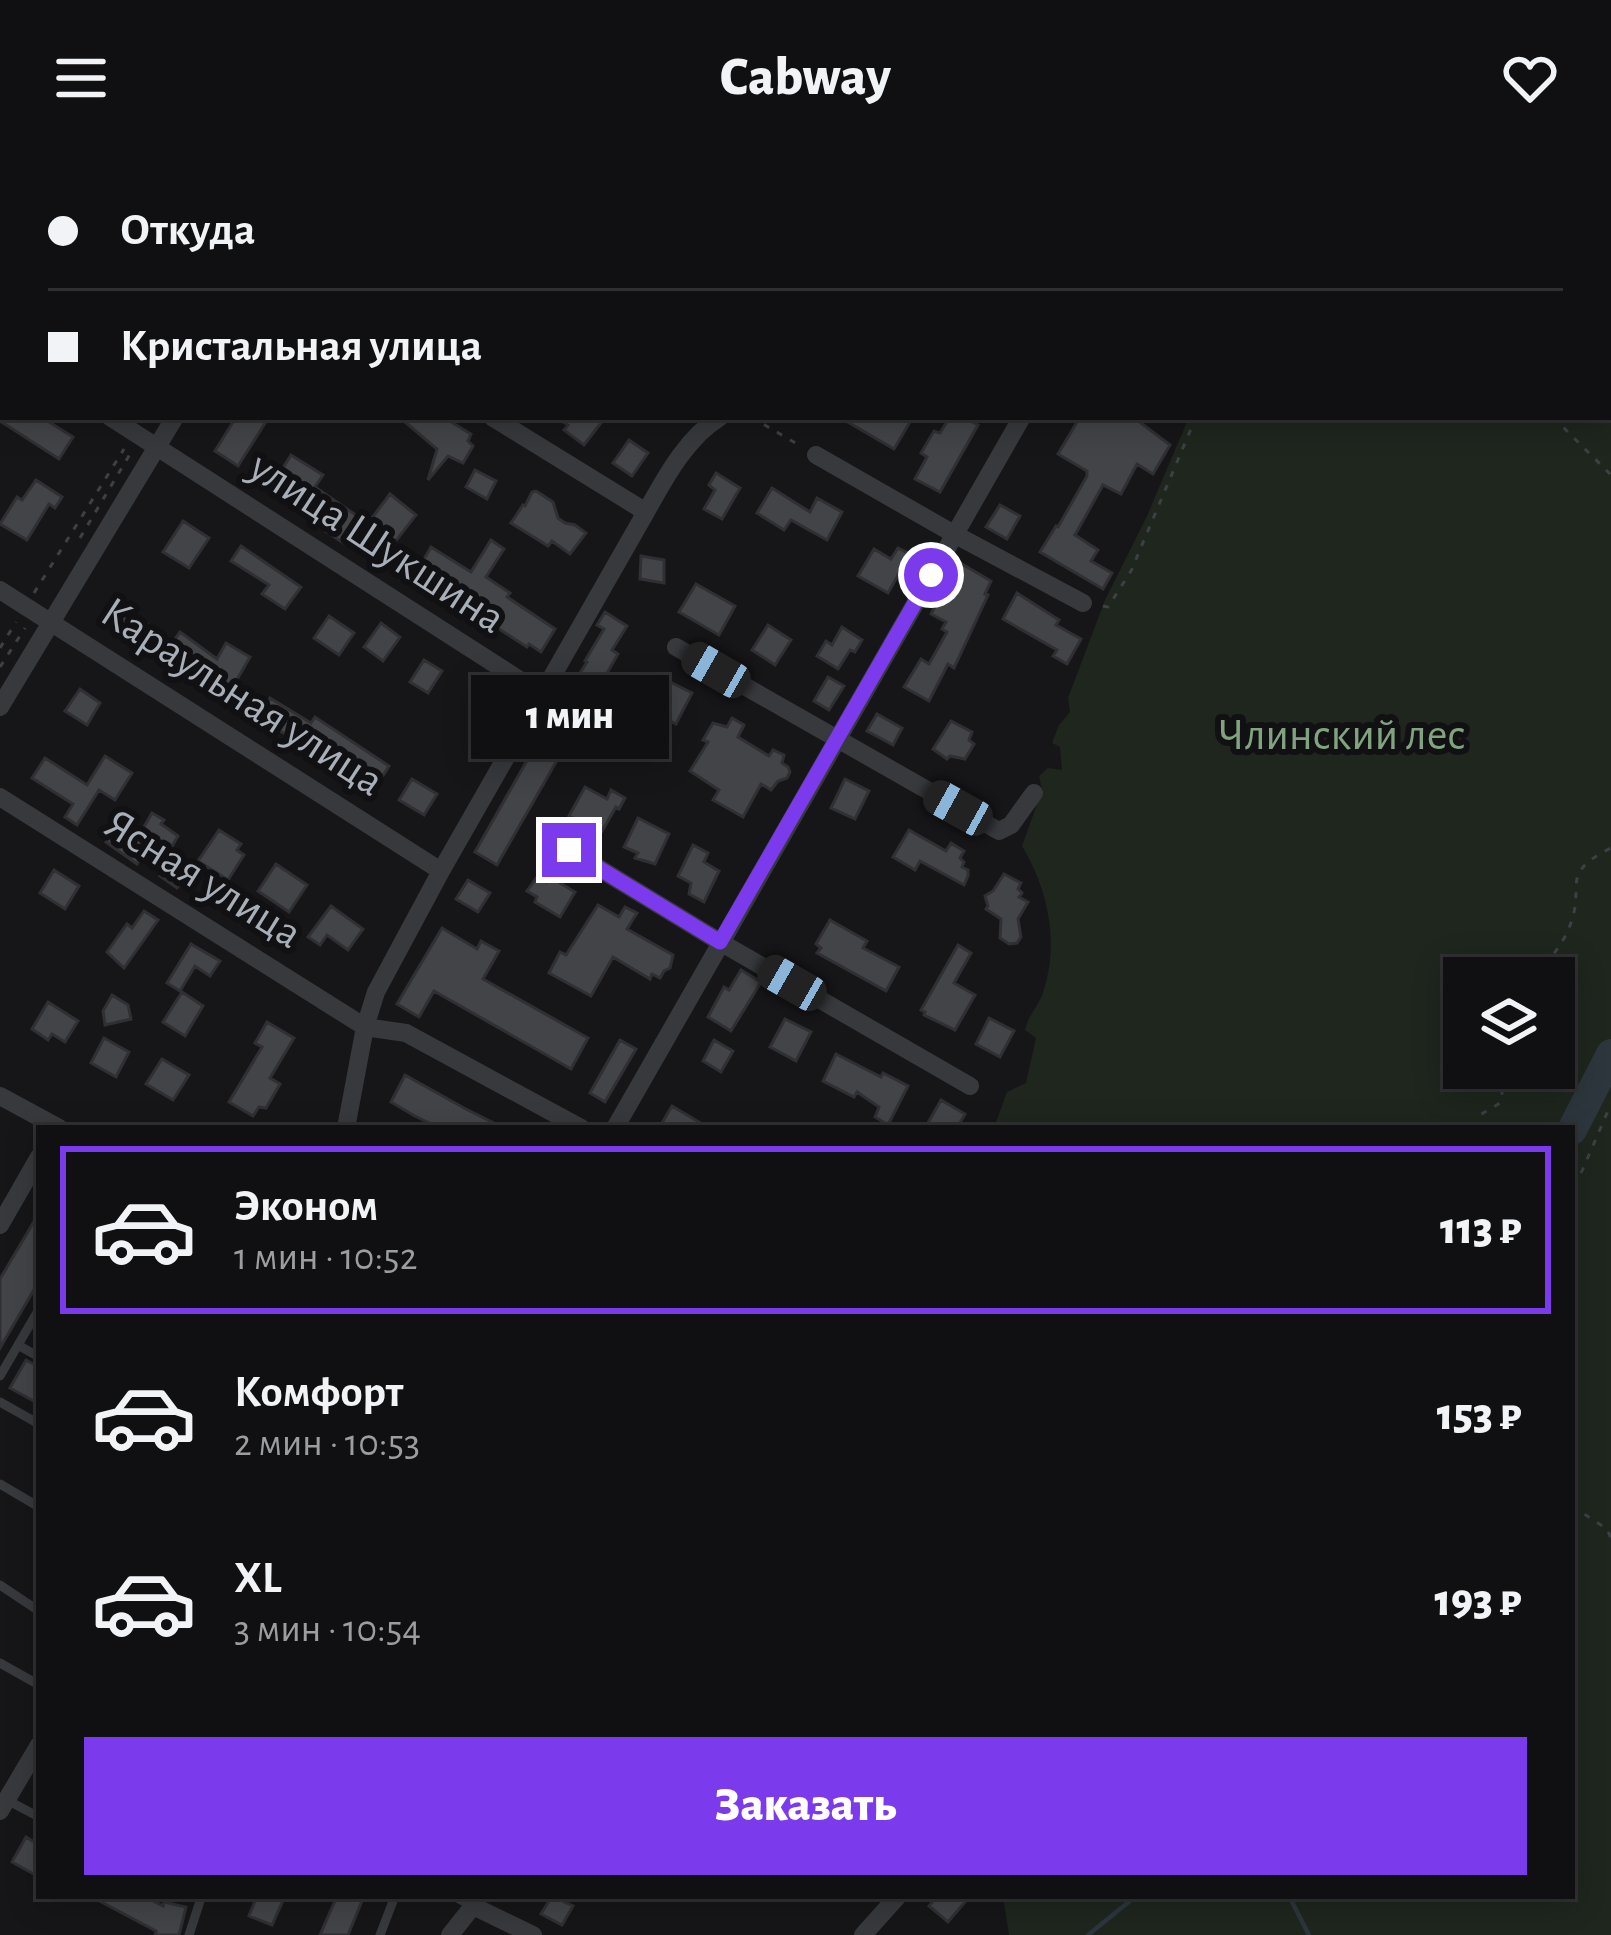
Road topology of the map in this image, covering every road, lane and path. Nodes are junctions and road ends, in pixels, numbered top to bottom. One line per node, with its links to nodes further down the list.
1 (114, 420): 9 (street, улица Шукшина)
2 (171, 420): 9 (street)
3 (497, 420): 12 (street)
4 (715, 420): 12 (street)
5 (756, 420): 10 (path)
6 (1020, 420): 13 (street)
7 (1195, 420): 16 (path)
8 (1556, 420): 11 (path)
9 (143, 440): 14 (path); 17 (street); 17 (path); 21 (street, улица Шукшина)
10 (816, 455): 13 (street)
11 (1611, 475)
12 (646, 512): 21 (street)
13 (954, 534): 16 (street); 23 (street)
14 (75, 547)
15 (0, 590): 17 (street, Караульная улица)
16 (1083, 603)
17 (38, 613): 18 (path); 20 (path); 22 (street); 28 (street, Караульная улица)
18 (0, 647)
19 (676, 647): 23 (street)
20 (0, 667)
21 (543, 695): 28 (street)
22 (0, 706)
23 (836, 740): 24 (street); 29 (street)
24 (1034, 793)
25 (0, 797): 31 (street, Ясная улица)
26 (1611, 848): 30 (path)
27 (569, 850): 29 (street)
28 (441, 871): 31 (street)
29 (720, 942): 32 (street); 39 (street)
30 (1552, 957)
31 (364, 1027): 37 (street); 38 (street)
32 (970, 1086)
33 (1503, 1089): 40 (path)
34 (0, 1096): 36 (street)
35 (1611, 1104): 42 (path)
36 (52, 1125)
37 (347, 1125)
38 (575, 1125)
39 (617, 1125)
40 (1478, 1125)
41 (36, 1162): 43 (street)
42 (1575, 1181)
43 (0, 1225)
44 (36, 1315): 45 (lane)
45 (18, 1345): 46 (lane); 47 (lane)
46 (36, 1355)
47 (0, 1376)
48 (0, 1402): 49 (lane)
49 (36, 1422)
50 (0, 1484): 51 (lane)
51 (36, 1505)
52 (1575, 1508): 53 (path)
53 (1611, 1538)
54 (0, 1585): 55 (lane)
55 (36, 1609)
56 (0, 1663): 57 (lane)
57 (36, 1678)
58 (36, 1750): 59 (street)
59 (3, 1805): 60 (lane)
60 (36, 1816)
61 (199, 1899): 66 (lane)
62 (394, 1899): 67 (lane)
63 (895, 1899): 69 (street)
64 (477, 1901): 65 (street); 68 (street)
65 (527, 1933)
66 (189, 1935)
67 (380, 1935)
68 (450, 1935)
69 (863, 1935)

